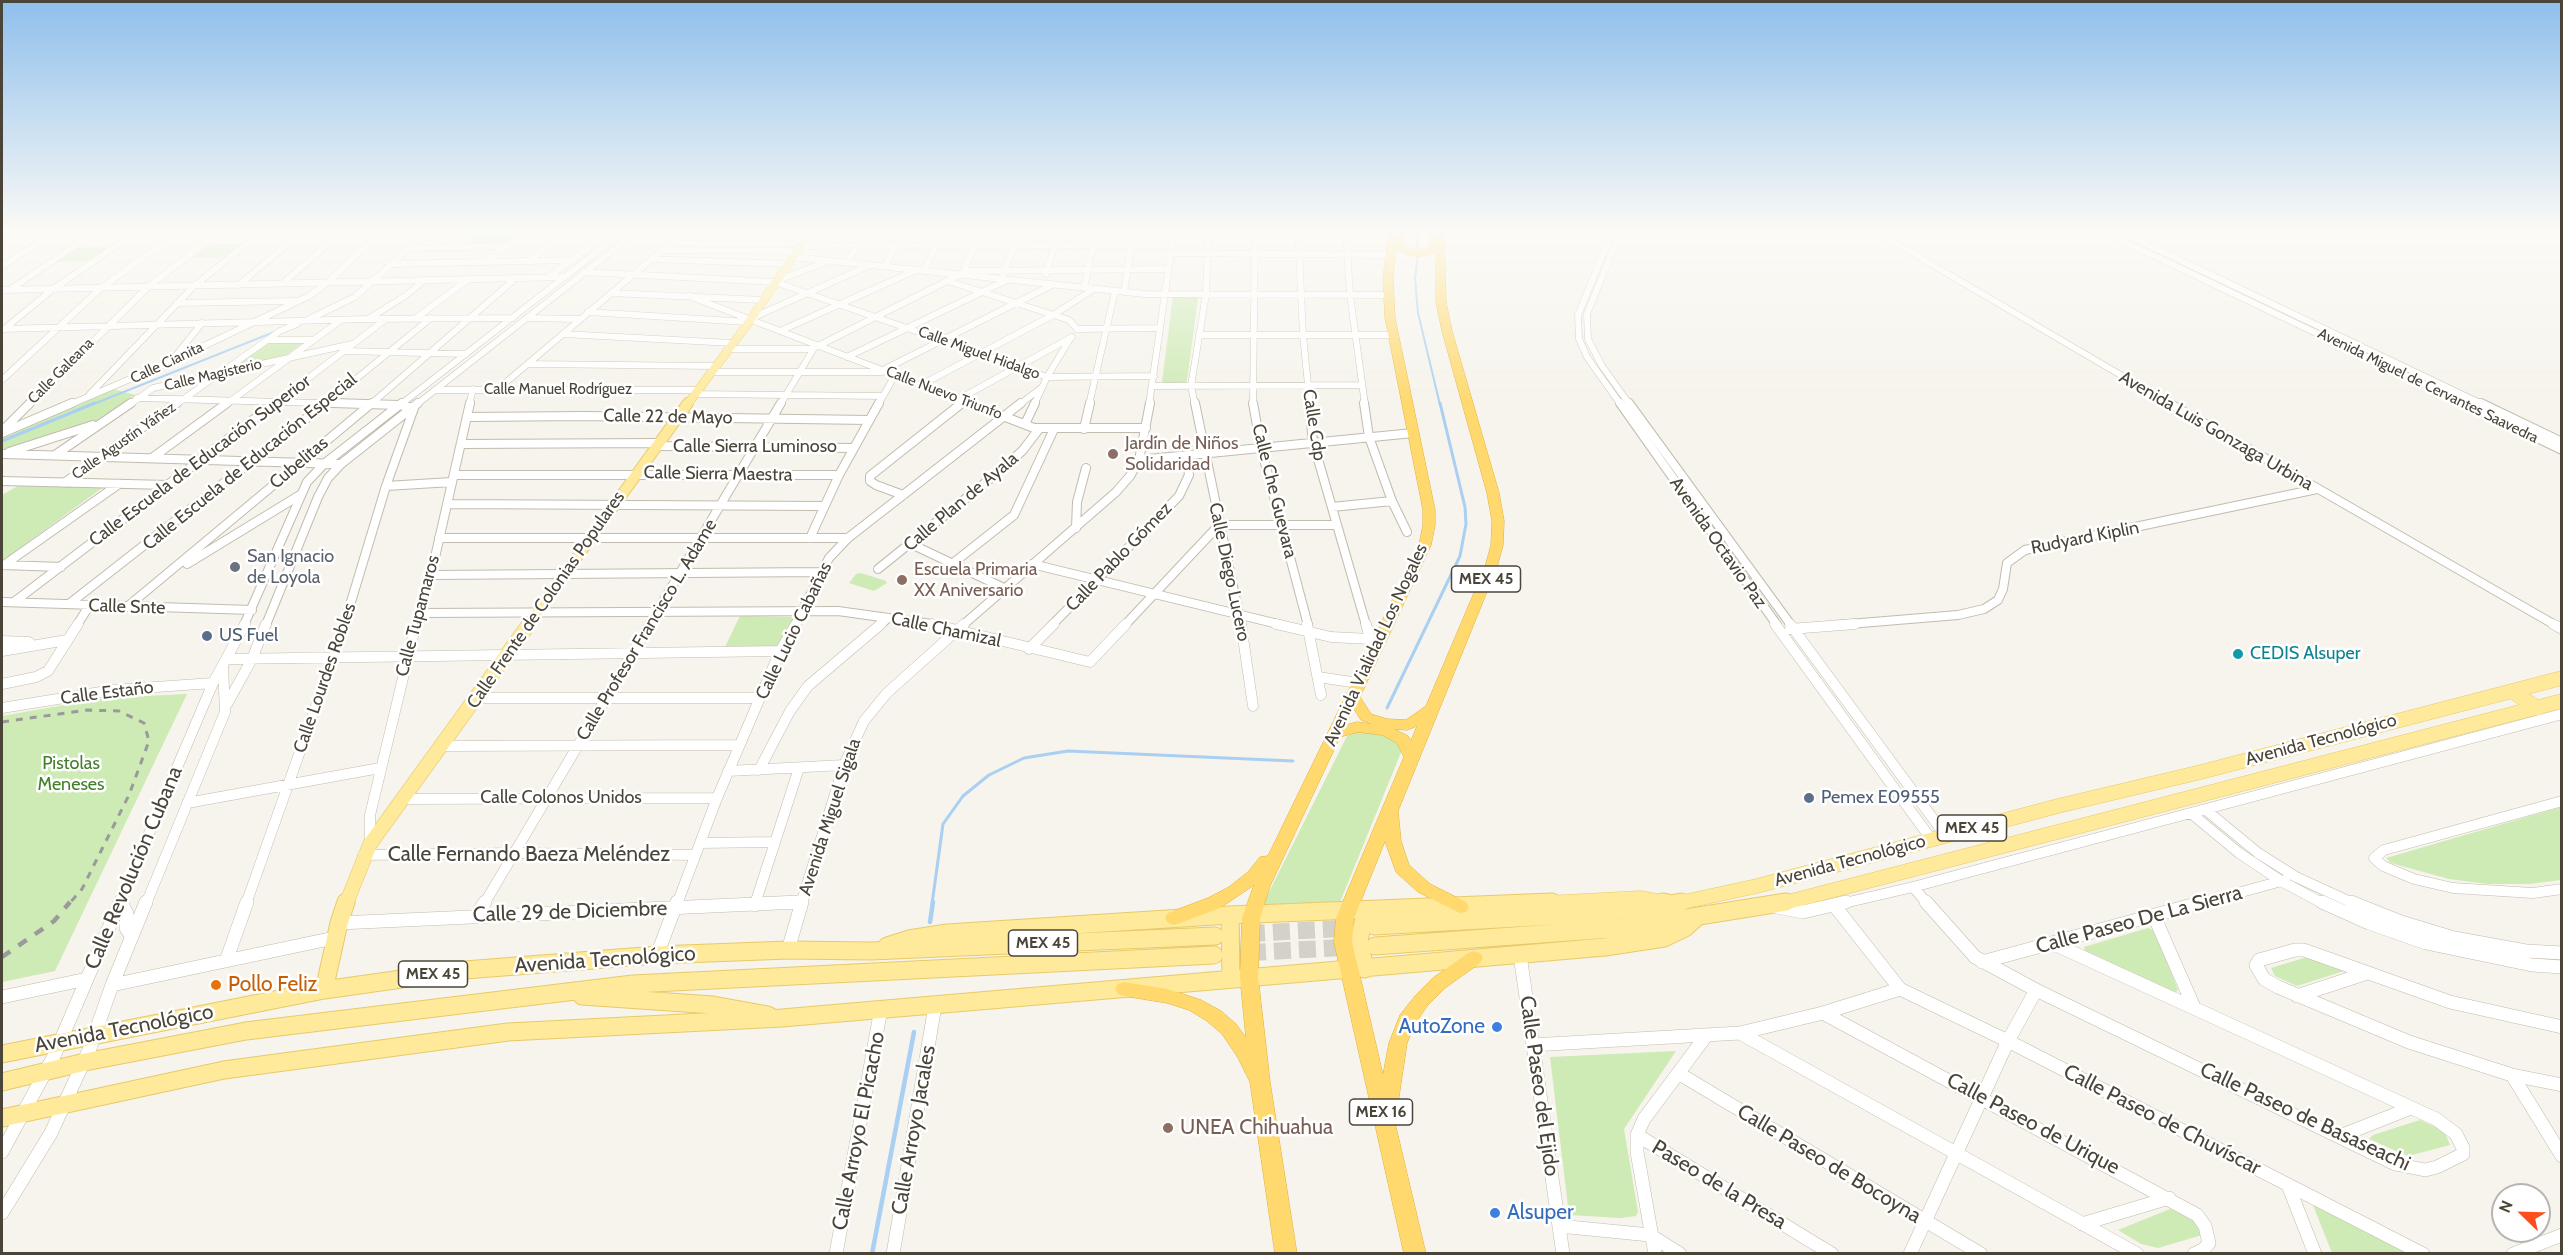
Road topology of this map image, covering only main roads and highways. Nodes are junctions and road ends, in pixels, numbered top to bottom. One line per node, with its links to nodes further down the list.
1 (771, 289): 31 (main road, Calle Frente de Colonias Populares)
2 (1388, 289): 5 (highway, Avenida Vialidad Los Nogales / MEX 45)
3 (1440, 289): 8 (highway, MEX 45)
4 (2562, 678): 6 (main road, Avenida Tecnológico / MEX 45)
5 (1355, 690): 8 (highway); 10 (highway, Avenida Vialidad Los Nogales / MEX 45)
6 (2511, 691): 9 (main road); 14 (main road, Avenida Tecnológico / MEX 45)
7 (2562, 701): 9 (main road, Avenida Tecnológico / MEX 45)
8 (1431, 706): 11 (highway, MEX 45)
9 (2538, 708): 21 (main road, Avenida Tecnológico / MEX 45)
10 (1335, 734): 11 (highway); 13 (highway, Avenida Vialidad Los Nogales / MEX 45)
11 (1412, 758): 12 (highway, MEX 45)
12 (1391, 809): 15 (highway); 17 (highway, MEX 45)
13 (1283, 841): 18 (highway, Avenida Vialidad Los Nogales); 20 (highway, MEX 45)
14 (1669, 904): 15 (main road); 22 (main road, Avenida Tecnológico / MEX 45)
15 (1460, 907): 16 (main road)
16 (1366, 910): 17 (main road); 28 (main road)
17 (1348, 911): 18 (main road); 28 (highway, MEX 45)
18 (1251, 914): 19 (main road); 29 (highway, Avenida Vialidad Los Nogales)
19 (1230, 915): 20 (main road); 29 (main road)
20 (1174, 918): 25 (main road, MEX 45)
21 (1695, 919): 24 (main road, Avenida Tecnológico / MEX 45); 27 (main road)
22 (1374, 926)
23 (1215, 936): 25 (main road, Avenida Tecnológico / MEX 45)
24 (1375, 946)
25 (871, 951): 31 (main road, Avenida Tecnológico / MEX 45)
26 (1214, 955): 32 (main road, Avenida Tecnológico / MEX 45)
27 (1474, 958): 28 (main road); 38 (highway)
28 (1357, 970): 29 (main road, MEX 45); 38 (highway, MEX 16)
29 (1240, 978): 30 (main road, MEX 45); 36 (highway, Avenida Vialidad Los Nogales)
30 (1124, 989): 33 (main road, MEX 45); 36 (highway)
31 (324, 990): 34 (main road, Avenida Tecnológico / MEX 45)
32 (551, 993): 33 (main road, MEX 45); 35 (main road, Avenida Tecnológico / MEX 45)
33 (782, 1018): 37 (main road)
34 (2, 1054)
35 (2, 1082)
36 (1260, 1082): 39 (highway, Avenida Vialidad Los Nogales)
37 (2, 1118)
38 (1385, 1129): 40 (highway, MEX 16)
39 (1286, 1254)
40 (1415, 1254)

